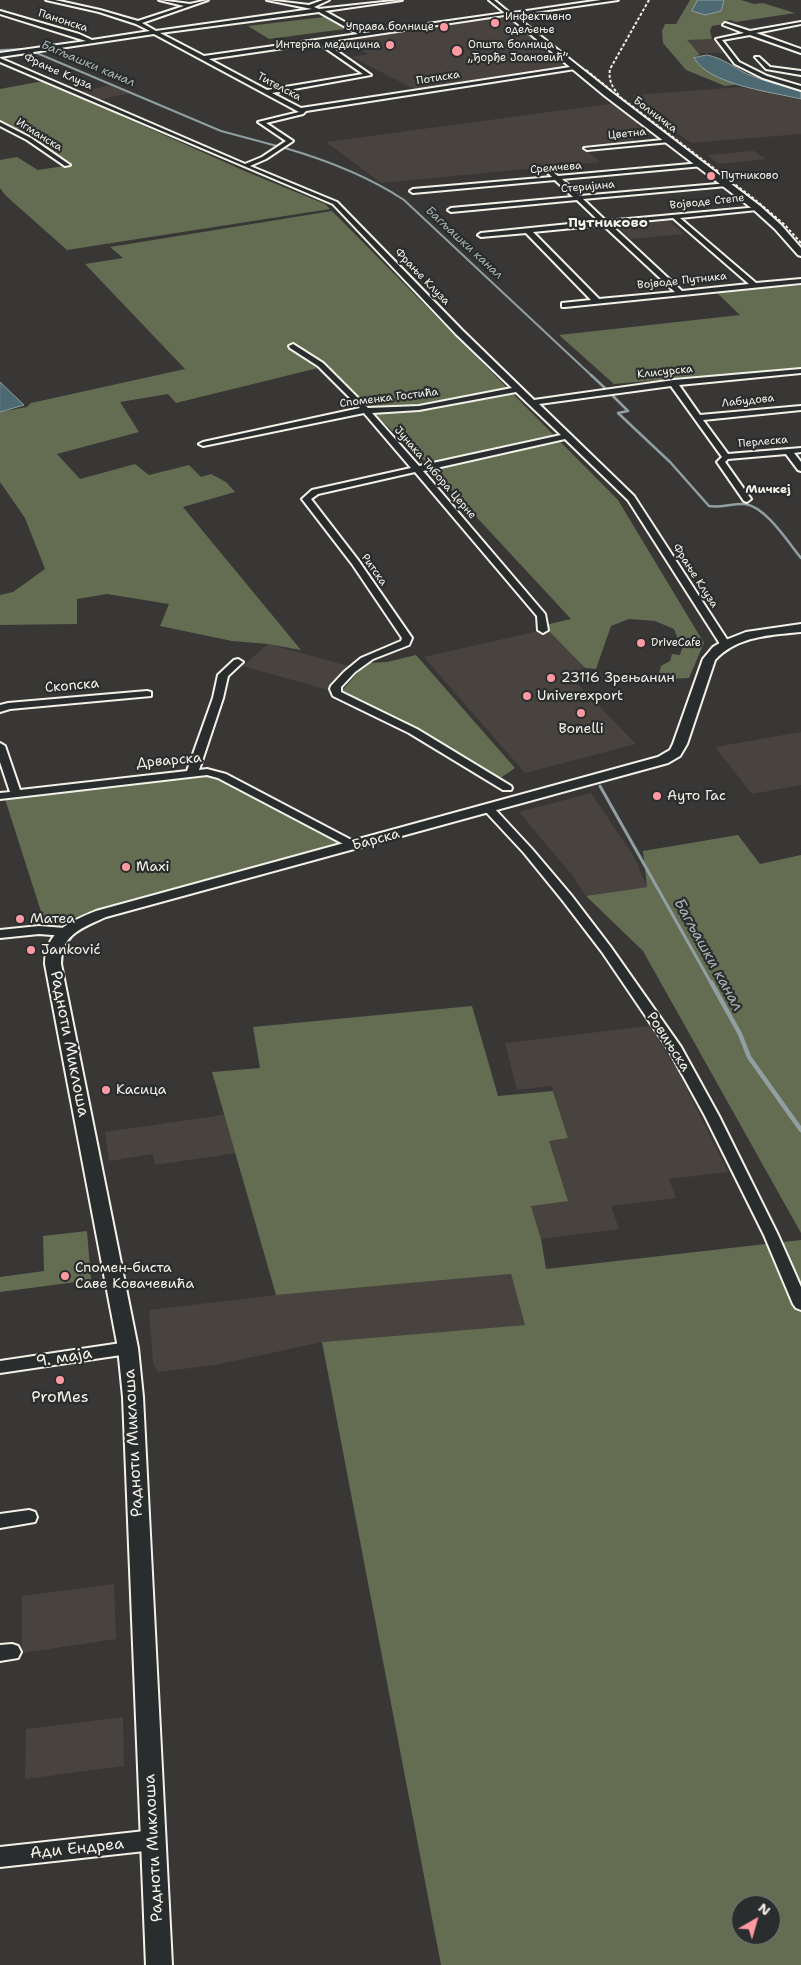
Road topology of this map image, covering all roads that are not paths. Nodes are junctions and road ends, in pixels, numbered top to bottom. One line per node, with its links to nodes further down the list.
1 (48, 0): 14 (street, Тителска)
2 (161, 0): 9 (street)
3 (206, 0): 9 (street)
4 (269, 0): 10 (street)
5 (327, 0): 10 (street)
6 (400, 0): 11 (street, Фрање Клуза)
7 (491, 0): 13 (street, Болничка)
8 (615, 0): 13 (street)
9 (191, 5): 14 (street)
10 (309, 7): 11 (street)
11 (322, 11): 17 (street, Фрање Клуза); 19 (street)
12 (0, 12): 20 (street, Панонска)
13 (509, 14): 19 (street); 29 (street, Болничка)
14 (138, 23): 17 (street, Тителска)
15 (801, 23): 18 (street)
16 (725, 24): 18 (street)
17 (154, 32): 20 (street, Фрање Клуза); 26 (street, Тителска)
18 (748, 32): 24 (street); 31 (street)
19 (363, 35): 21 (street)
20 (91, 41): 23 (street, Фрање Клуза)
21 (319, 41): 26 (street); 32 (street)
22 (5, 47): 23 (street)
23 (39, 49): 25 (street, Фрање Клуза)
24 (801, 51)
25 (0, 55)
26 (203, 58): 32 (street, Тителска)
27 (757, 58): 30 (street)
28 (0, 60): 39 (street, Фрање Клуза)
29 (575, 67): 33 (street, Потиска); 35 (street, Болничка)
30 (801, 73)
31 (801, 88)
32 (267, 92): 33 (street, Тителска)
33 (304, 110): 39 (street, Тителска)
34 (0, 124): 38 (street, Игманска)
35 (670, 140): 36 (street, Цветна); 37 (street, Болничка)
36 (587, 148)
37 (702, 164): 41 (street, Сремчева); 42 (street, Болничка)
38 (67, 165)
39 (244, 166): 60 (street, Фрање Клуза)
40 (547, 169): 41 (street)
41 (557, 178): 43 (street, Сремчева); 44 (street)
42 (727, 184): 44 (street, Стеријина); 45 (street, Болничка)
43 (413, 191)
44 (578, 198): 46 (street, Стеријина); 48 (street)
45 (756, 208): 47 (street, Војводе Степе); 51 (street, Болничка)
46 (451, 210)
47 (674, 216): 48 (street, Војводе Степе); 53 (street)
48 (604, 222): 49 (street, Војводе Степе); 54 (street)
49 (527, 230): 50 (street, Војводе Степе); 55 (street)
50 (480, 235)
51 (801, 253)
52 (801, 281): 53 (street, Војводе Путника)
53 (754, 285): 54 (street, Војводе Путника)
54 (680, 293): 55 (street, Војводе Путника)
55 (597, 302): 56 (street, Војводе Путника)
56 (565, 305)
57 (293, 346): 63 (street, Јунака Тибора Церне)
58 (801, 371): 59 (street, Клисурска)
59 (674, 382): 61 (street, Клисурска); 64 (street)
60 (518, 389): 61 (street, Фрање Клуза); 63 (street, Споменка Гостића)
61 (533, 403): 65 (street, Фрање Клуза)
62 (801, 408): 64 (street, Лабудова)
63 (365, 410): 66 (street, Споменка Гостића); 71 (street, Јунака Тибора Церне)
64 (698, 418): 69 (street)
65 (567, 436): 71 (street, Ритска); 75 (street, Фрање Клуза)
66 (203, 444)
67 (801, 450): 68 (street, Перлеска)
68 (788, 451): 69 (street, Перлеска); 70 (street)
69 (726, 457): 72 (street)
70 (801, 468)
71 (417, 469): 74 (street, Јунака Тибора Церне); 81 (street, Ритска)
72 (747, 500)
73 (801, 628): 75 (street)
74 (543, 630)
75 (725, 644): 84 (street, Барска)
76 (238, 662): 80 (street)
77 (147, 694): 78 (street, Скопска)
78 (0, 708)
79 (0, 746): 82 (street)
80 (192, 773): 82 (street, Дрварска); 85 (street, Дрварска)
81 (507, 788)
82 (16, 794): 83 (street, Дрварска)
83 (0, 796)
84 (488, 808): 85 (street, Барска); 88 (street, Ровињска)
85 (355, 846): 86 (street, Барска)
86 (65, 932): 87 (street); 89 (street, Радноти Миклоша)
87 (0, 934)
88 (801, 1304)
89 (128, 1348): 90 (street, 9. маја); 93 (street, Радноти Миклоша)
90 (0, 1367)
91 (30, 1517): 92 (street)
92 (0, 1521)
93 (154, 1840): 94 (street, Ади Ендреа); 95 (street, Радноти Миклоша)
94 (0, 1857)
95 (159, 1965)

